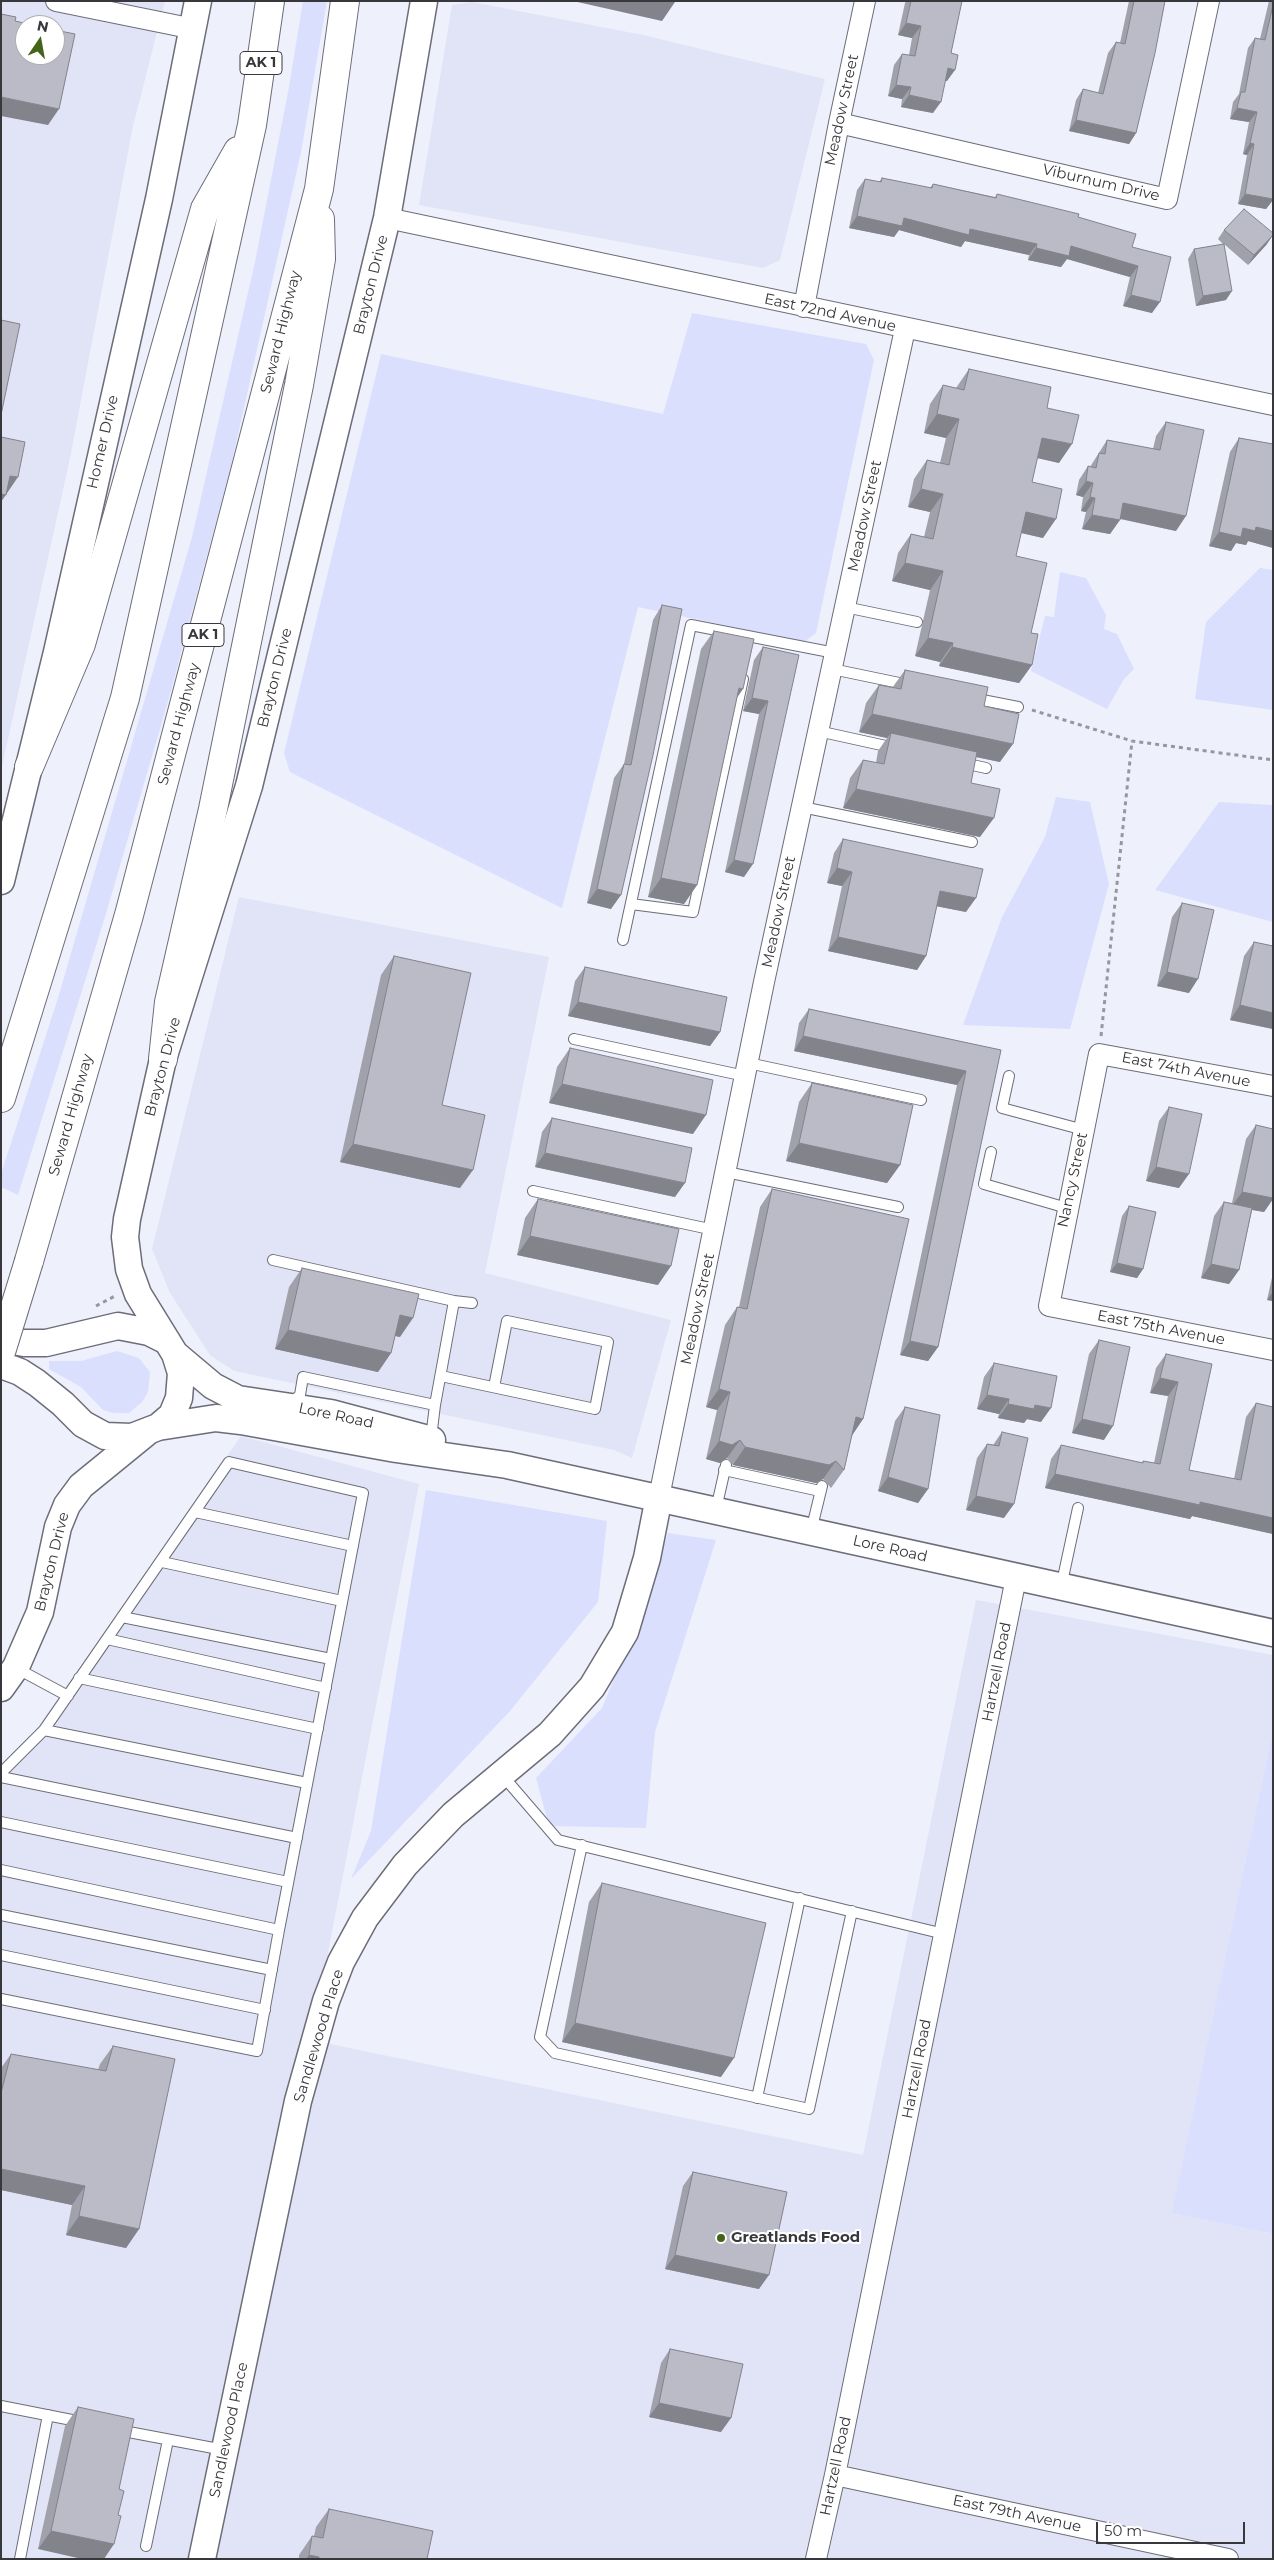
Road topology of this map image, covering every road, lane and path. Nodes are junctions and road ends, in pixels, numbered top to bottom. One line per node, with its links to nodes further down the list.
1 (56, 1): 8 (street)
2 (198, 1): 8 (street, Homer Drive)
3 (270, 1): 10 (highway, AK 1)
4 (345, 1): 11 (highway, Seward Highway / AK 1)
5 (424, 1): 12 (street, Brayton Drive)
6 (865, 1): 9 (street, Meadow Street)
7 (1208, 1): 9 (street, Viburnum Drive)
8 (194, 29): 29 (street, Homer Drive)
9 (839, 123): 13 (street, Meadow Street)
10 (252, 126): 29 (highway); 42 (highway, AK 1)
11 (319, 189): 38 (highway); 58 (highway, Seward Highway / AK 1, bridge)
12 (387, 218): 13 (street, East 72nd Avenue); 38 (street, Brayton Drive)
13 (804, 307): 14 (street, East 72nd Avenue)
14 (905, 329): 15 (street, East 72nd Avenue); 16 (street, Meadow Street)
15 (1273, 405)
16 (845, 607): 17 (lane); 18 (street, Meadow Street)
17 (917, 622)
18 (833, 661): 20 (lane); 24 (street, Meadow Street); 34 (lane)
19 (746, 666): 34 (lane)
20 (920, 687)
21 (959, 695): 22 (lane)
22 (1018, 707)
23 (1031, 709): 25 (path)
24 (818, 731): 26 (lane); 31 (street, Meadow Street)
25 (1132, 741): 28 (path); 37 (path)
26 (902, 750)
27 (949, 760): 30 (lane)
28 (1273, 760)
29 (29, 767): 33 (street, Homer Drive)
30 (986, 768)
31 (802, 807): 32 (lane); 39 (street, Meadow Street)
32 (972, 842)
33 (1, 881)
34 (630, 904): 35 (lane)
35 (623, 940)
36 (574, 1039): 39 (lane)
37 (1099, 1054): 41 (street, East 74th Avenue); 44 (street, Nancy Street)
38 (163, 1059): 56 (street, Brayton Drive)
39 (747, 1070): 43 (lane); 46 (street, Meadow Street)
40 (1009, 1076): 44 (lane)
41 (1273, 1086)
42 (1, 1098)
43 (921, 1100)
44 (1084, 1130): 49 (street, Nancy Street)
45 (991, 1152): 49 (lane)
46 (726, 1172): 48 (lane); 50 (street, Meadow Street)
47 (533, 1191): 50 (lane)
48 (898, 1207)
49 (1067, 1208): 54 (street, Nancy Street)
50 (714, 1230): 67 (street, Meadow Street)
51 (273, 1260): 52 (lane)
52 (454, 1301): 53 (lane); 60 (lane)
53 (472, 1303)
54 (1049, 1306): 57 (street, East 75th Avenue)
55 (1, 1340): 56 (street)
56 (171, 1348): 63 (street, Lore Road); 64 (street, Brayton Drive)
57 (1273, 1350)
58 (1, 1352)
59 (1, 1365): 64 (street, Lore Road)
60 (441, 1376): 61 (lane); 62 (lane)
61 (494, 1387): 61 (lane)
62 (435, 1405): 63 (lane); 65 (lane)
63 (288, 1406): 65 (street, Lore Road)
64 (152, 1430): 66 (street, Lore Road); 81 (street, Brayton Drive)
65 (431, 1439): 66 (street, Lore Road)
66 (507, 1465): 67 (street, Lore Road)
67 (659, 1496): 69 (street, Lore Road); 88 (street, Sandlewood Place)
68 (1078, 1508): 75 (lane)
69 (716, 1510): 71 (street, Lore Road); 71 (lane)
70 (194, 1512): 72 (lane); 72 (lane); 73 (lane)
71 (811, 1532): 74 (street, Lore Road)
72 (353, 1546): 76 (lane)
73 (162, 1562): 76 (lane); 77 (lane)
74 (1016, 1578): 75 (street, Lore Road); 100 (street, Hartzell Road)
75 (1061, 1588): 78 (street, Lore Road)
76 (342, 1601): 80 (lane)
77 (122, 1617): 79 (lane); 80 (lane)
78 (1273, 1633)
79 (107, 1639): 82 (lane); 83 (lane)
80 (331, 1659): 83 (lane)
81 (8, 1678): 84 (lane)
82 (79, 1678): 84 (lane); 85 (lane)
83 (326, 1688): 85 (lane)
84 (68, 1696): 86 (lane)
85 (318, 1729): 90 (lane)
86 (44, 1730): 87 (lane); 90 (lane)
87 (1, 1772)
88 (503, 1776): 93 (lane); 109 (street, Sandlewood Place)
89 (1, 1777): 92 (lane)
90 (307, 1783): 92 (lane)
91 (1, 1822): 95 (lane)
92 (297, 1838): 95 (lane)
93 (582, 1845): 96 (lane); 105 (lane)
94 (1, 1870): 99 (lane)
95 (288, 1882): 99 (lane)
96 (800, 1898): 97 (lane); 105 (lane)
97 (852, 1911): 100 (lane); 105 (lane)
98 (1, 1915): 102 (lane)
99 (279, 1930): 102 (lane)
100 (944, 1934): 110 (street, Hartzell Road)
101 (1, 1955): 104 (lane)
102 (272, 1970): 104 (lane)
103 (1, 1998): 104 (lane)
104 (265, 2010)
105 (757, 2098)
106 (1, 2406): 107 (lane)
107 (48, 2415): 108 (lane); 112 (lane)
108 (168, 2440): 109 (lane); 111 (lane)
109 (225, 2450): 113 (street, Sandlewood Place)
110 (835, 2475): 114 (street, Hartzell Road); 115 (street, East 79th Avenue)
111 (146, 2546)
112 (20, 2559)
113 (202, 2559)
114 (816, 2559)
115 (1228, 2559)

